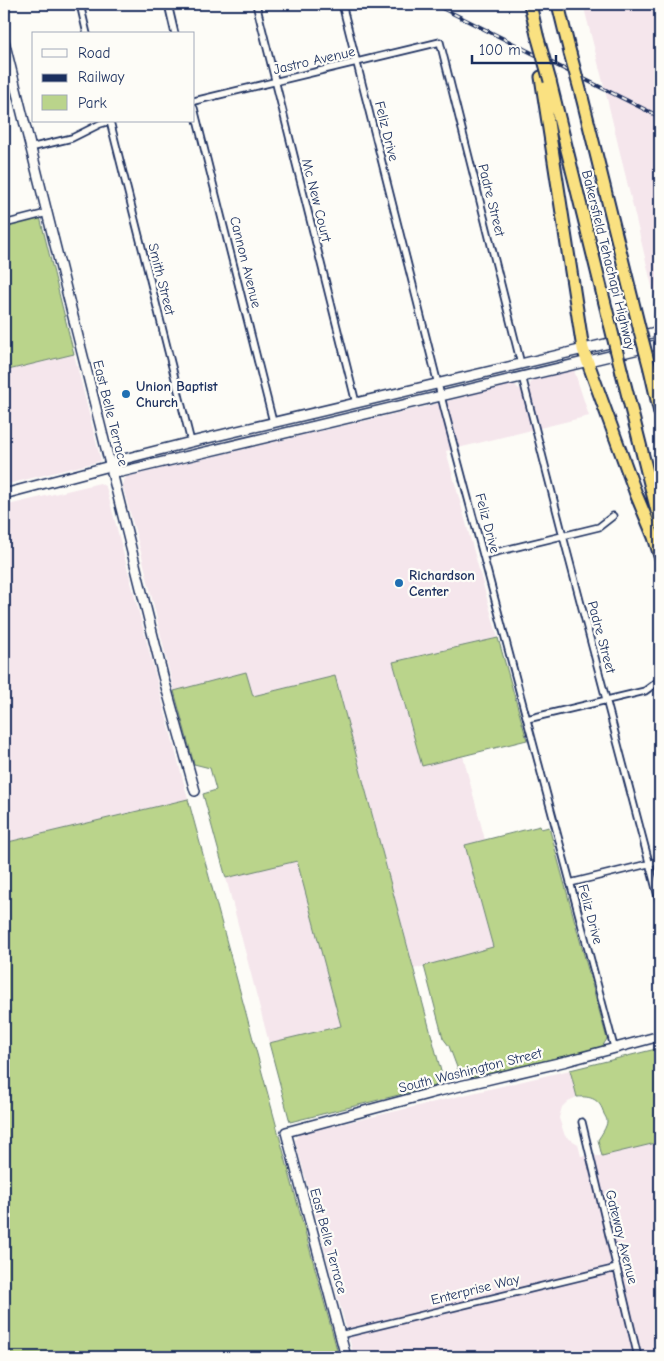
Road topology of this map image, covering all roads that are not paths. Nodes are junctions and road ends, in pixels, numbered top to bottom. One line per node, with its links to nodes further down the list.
1 (80, 4): 7 (street)
2 (168, 4): 8 (street)
3 (256, 4): 13 (street, Mc New Court)
4 (342, 4): 11 (street, Feliz Drive)
5 (530, 4): 12 (highway, bridge)
6 (558, 4): 26 (highway, Bakersfield Tehachapi Highway, bridge)
7 (87, 32)
8 (175, 32)
9 (4, 41): 18 (street, East Belle Terrace)
10 (440, 42): 11 (street, Jastro Avenue); 25 (street, Padre Street)
11 (357, 62): 13 (street, Jastro Avenue); 28 (street, Feliz Drive)
12 (545, 79): 23 (highway); 40 (highway, Bakersfield Tehachapi Highway, bridge)
13 (275, 82): 14 (street, Jastro Avenue); 31 (street, Mc New Court)
14 (195, 101)
15 (195, 112): 34 (street, Cannon Avenue)
16 (107, 122): 18 (street)
17 (110, 122): 36 (street, Smith Street)
18 (30, 148): 19 (street, East Belle Terrace)
19 (46, 214): 20 (street); 37 (street, East Belle Terrace)
20 (4, 224)
21 (660, 331): 23 (street)
22 (660, 344): 24 (street)
23 (583, 349): 24 (highway); 25 (street)
24 (586, 360): 27 (street); 43 (highway)
25 (521, 364): 28 (street)
26 (651, 368): 29 (highway); 32 (highway)
27 (522, 376): 30 (street); 41 (street, Padre Street)
28 (438, 383): 30 (street, Feliz Drive); 31 (street)
29 (660, 387)
30 (441, 396): 35 (street); 42 (street, Feliz Drive)
31 (356, 403): 33 (street)
32 (660, 413)
33 (304, 415): 34 (street); 35 (street)
34 (273, 422): 36 (street)
35 (251, 441): 37 (street)
36 (191, 442): 37 (street)
37 (110, 466): 38 (street); 47 (street, East Belle Terrace)
38 (4, 494)
39 (613, 516): 41 (street)
40 (660, 523)
41 (563, 536): 42 (street); 45 (street, Padre Street)
42 (484, 555): 46 (street, Feliz Drive)
43 (660, 556)
44 (660, 680): 45 (street)
45 (606, 700): 46 (street); 49 (street, Padre Street)
46 (527, 719): 50 (street, Feliz Drive)
47 (195, 791)
48 (660, 861): 49 (street)
49 (650, 864): 50 (street); 51 (street, Padre Street)
50 (570, 883): 53 (street, Feliz Drive)
51 (660, 904)
52 (660, 1036): 53 (street, South Washington Street)
53 (614, 1047): 55 (street, South Washington Street)
54 (582, 1122): 56 (street, Gateway Avenue)
55 (286, 1132): 57 (street, East Belle Terrace)
56 (617, 1268): 57 (street, Enterprise Way); 59 (street, Gateway Avenue)
57 (340, 1335): 58 (street, East Belle Terrace)
58 (346, 1357)
59 (638, 1357)

